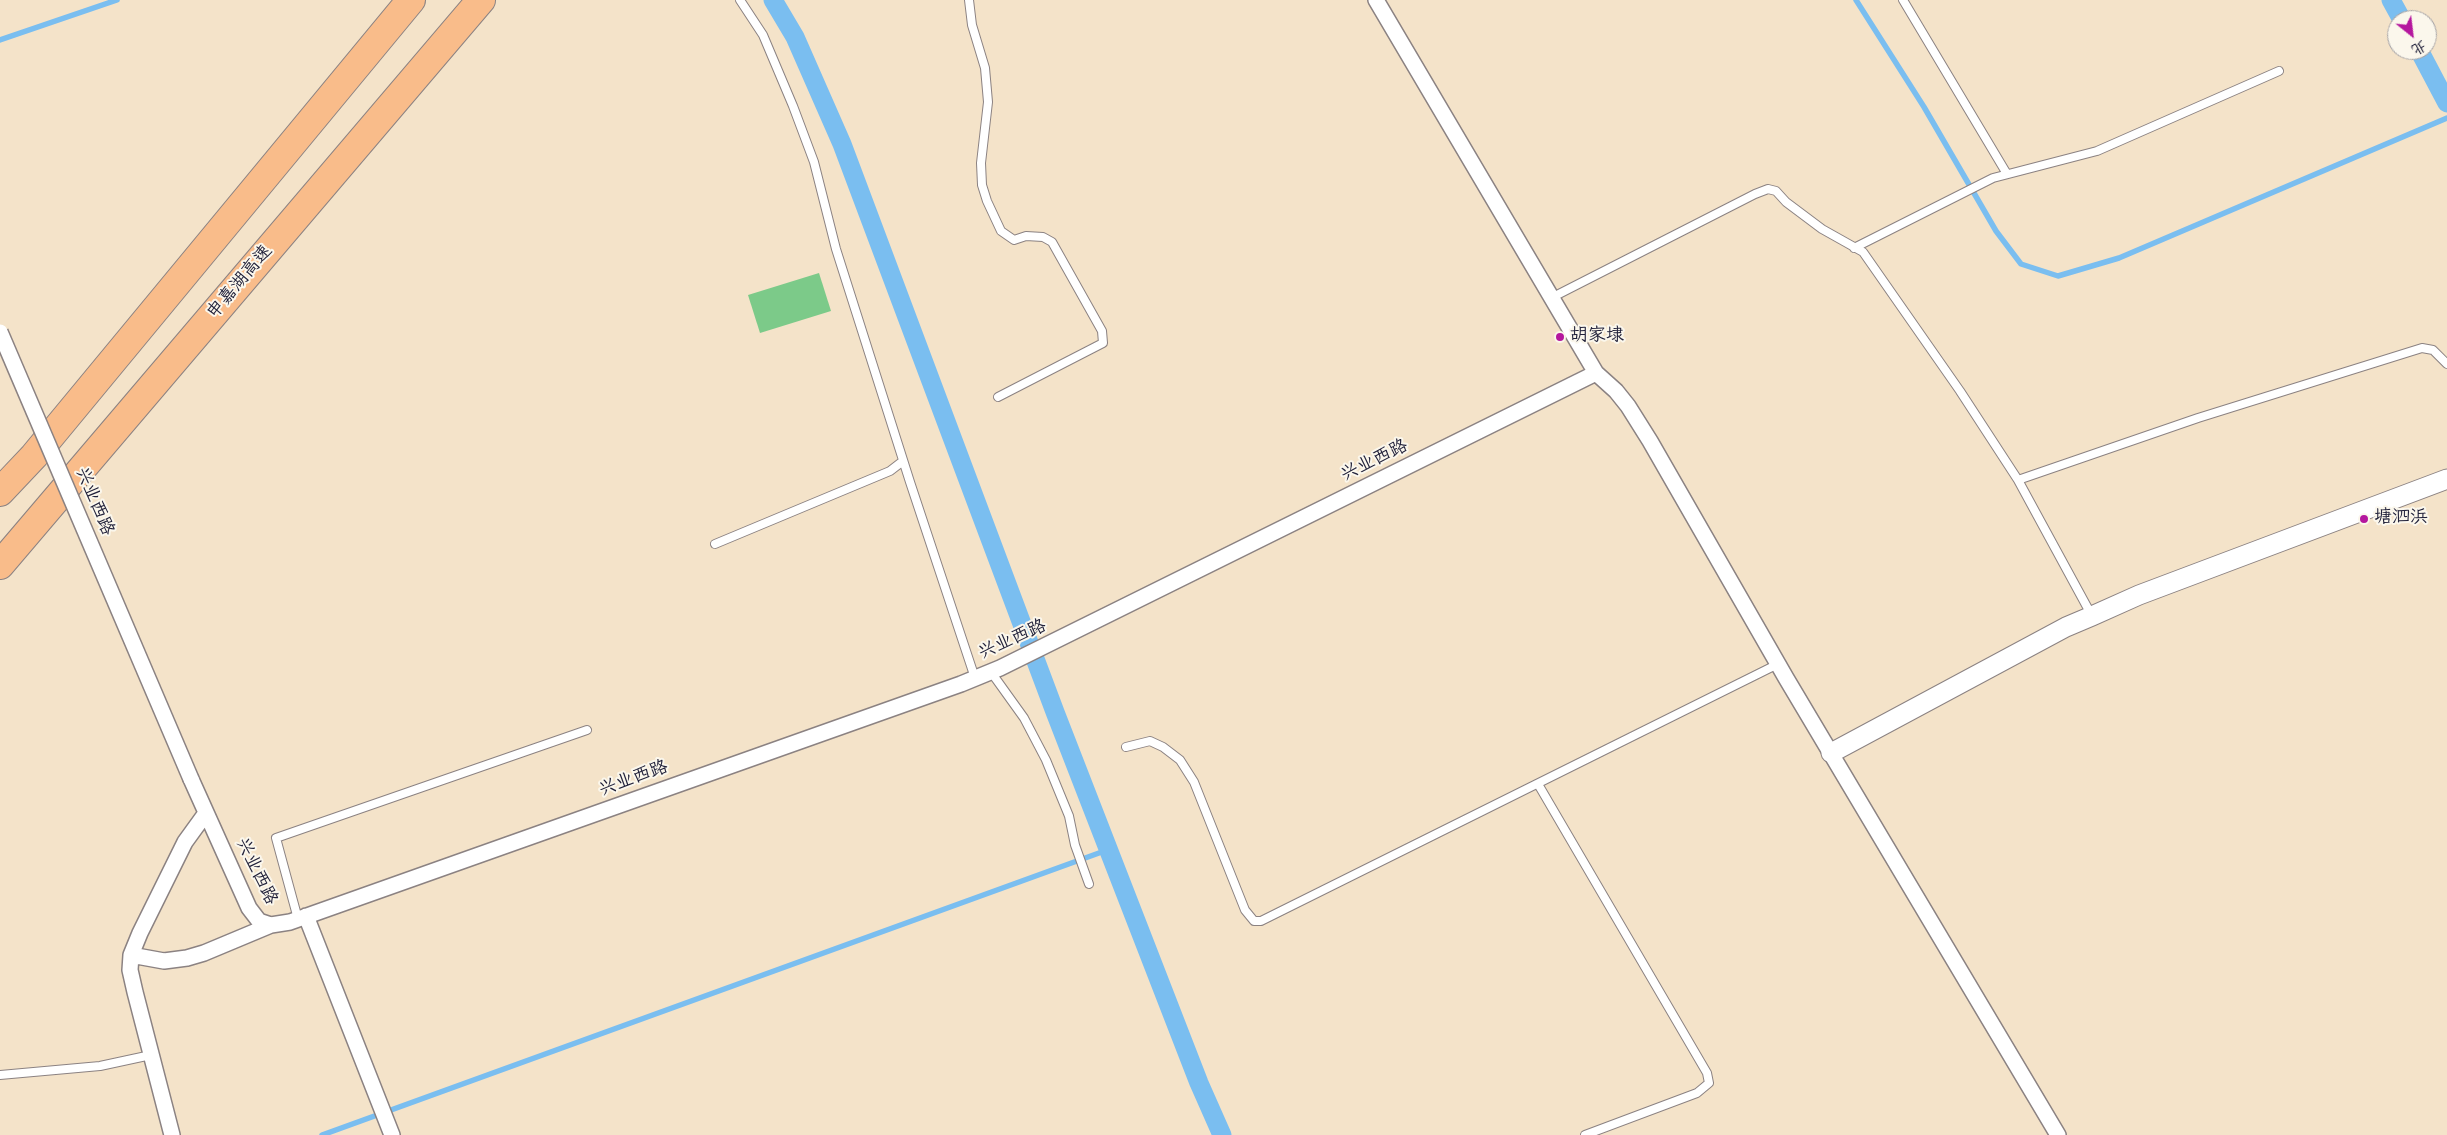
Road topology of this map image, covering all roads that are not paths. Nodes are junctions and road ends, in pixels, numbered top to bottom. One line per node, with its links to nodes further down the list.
1 (411, 0): 18 (highway)
2 (481, 0): 20 (highway, 申嘉湖高速)
3 (740, 0): 15 (lane)
4 (969, 0): 14 (lane)
5 (1376, 0): 10 (street)
6 (1903, 0): 8 (lane)
7 (2279, 71): 8 (lane)
8 (2006, 174): 9 (lane)
9 (1854, 248): 10 (lane); 17 (lane)
10 (1551, 298): 13 (street)
11 (0, 332): 29 (street, 兴业西路, bridge)
12 (2447, 364): 17 (lane)
13 (1596, 372): 22 (street); 23 (street, 兴业西路)
14 (998, 397)
15 (903, 461): 19 (lane); 24 (lane)
16 (2447, 478): 21 (street)
17 (2018, 480): 21 (lane)
18 (0, 492)
19 (715, 544)
20 (0, 565)
21 (2092, 616): 27 (street)
22 (1778, 664): 27 (street); 28 (lane)
23 (995, 670): 24 (street, 兴业西路); 30 (lane)
24 (975, 678): 31 (street, 兴业西路)
25 (587, 730): 31 (lane)
26 (1126, 747): 28 (lane)
27 (1831, 753): 39 (street)
28 (1538, 784): 38 (lane)
29 (206, 813): 32 (street, 兴业西路); 33 (street)
30 (1089, 884)
31 (302, 918): 32 (street, 兴业西路); 37 (street)
32 (271, 925): 33 (street)
33 (131, 956): 34 (street)
34 (151, 1055): 35 (lane); 36 (street)
35 (0, 1075)
36 (172, 1135)
37 (392, 1135)
38 (1585, 1135)
39 (2058, 1135)

